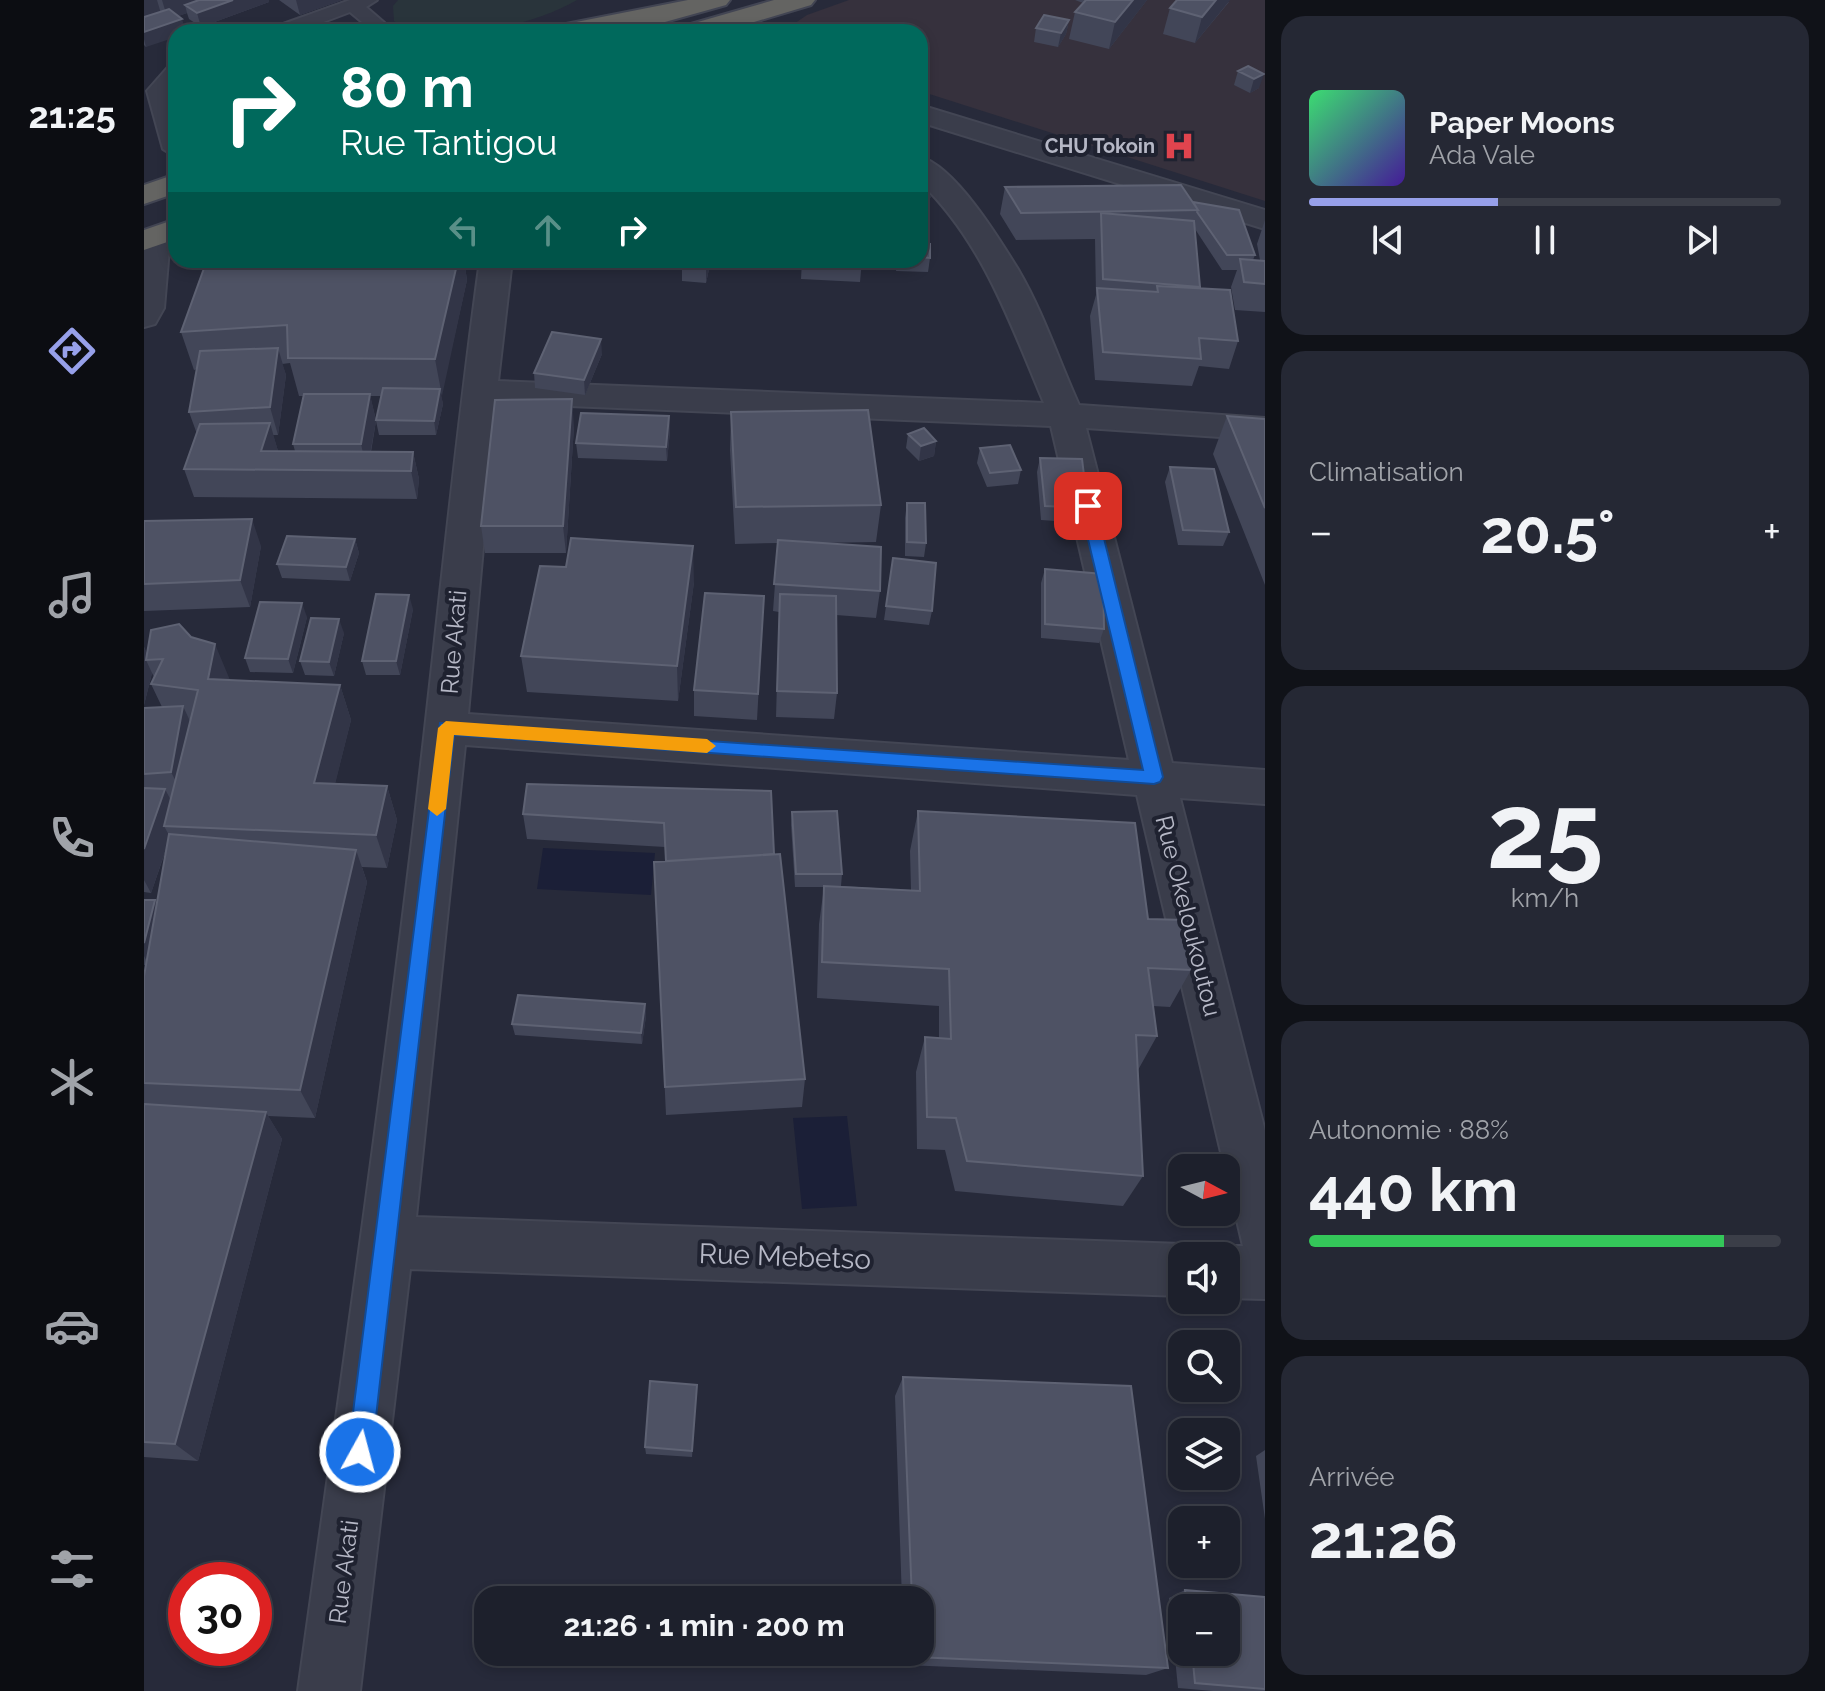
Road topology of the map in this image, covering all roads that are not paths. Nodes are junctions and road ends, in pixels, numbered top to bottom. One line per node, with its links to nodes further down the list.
1 (717, 0): 4 (highway)
2 (802, 0): 8 (highway)
3 (360, 3): 5 (lane); 6 (lane)
4 (666, 15): 7 (highway)
5 (301, 24)
6 (378, 24)
7 (613, 24)
8 (720, 24)
9 (168, 79): 11 (lane)
10 (928, 115): 15 (street)
11 (168, 128)
12 (168, 164): 14 (lane)
13 (928, 174): 20 (street, Rue Okeloukoutou)
14 (159, 189)
15 (1265, 220)
16 (158, 236): 18 (street)
17 (495, 268): 19 (street, Rue Akati)
18 (144, 317)
19 (478, 391): 20 (street); 22 (street, Rue Akati)
20 (1066, 415): 21 (street); 23 (street, Rue Okeloukoutou)
21 (1265, 429)
22 (446, 728): 23 (street); 26 (street, Rue Akati)
23 (1154, 777): 24 (street); 25 (street, Rue Okeloukoutou)
24 (1265, 787)
25 (1265, 1235)
26 (387, 1242): 27 (street, Rue Mebetso); 30 (street, Rue Akati)
27 (1168, 1270)
28 (1240, 1272): 29 (street)
29 (1265, 1273)
30 (329, 1691)

